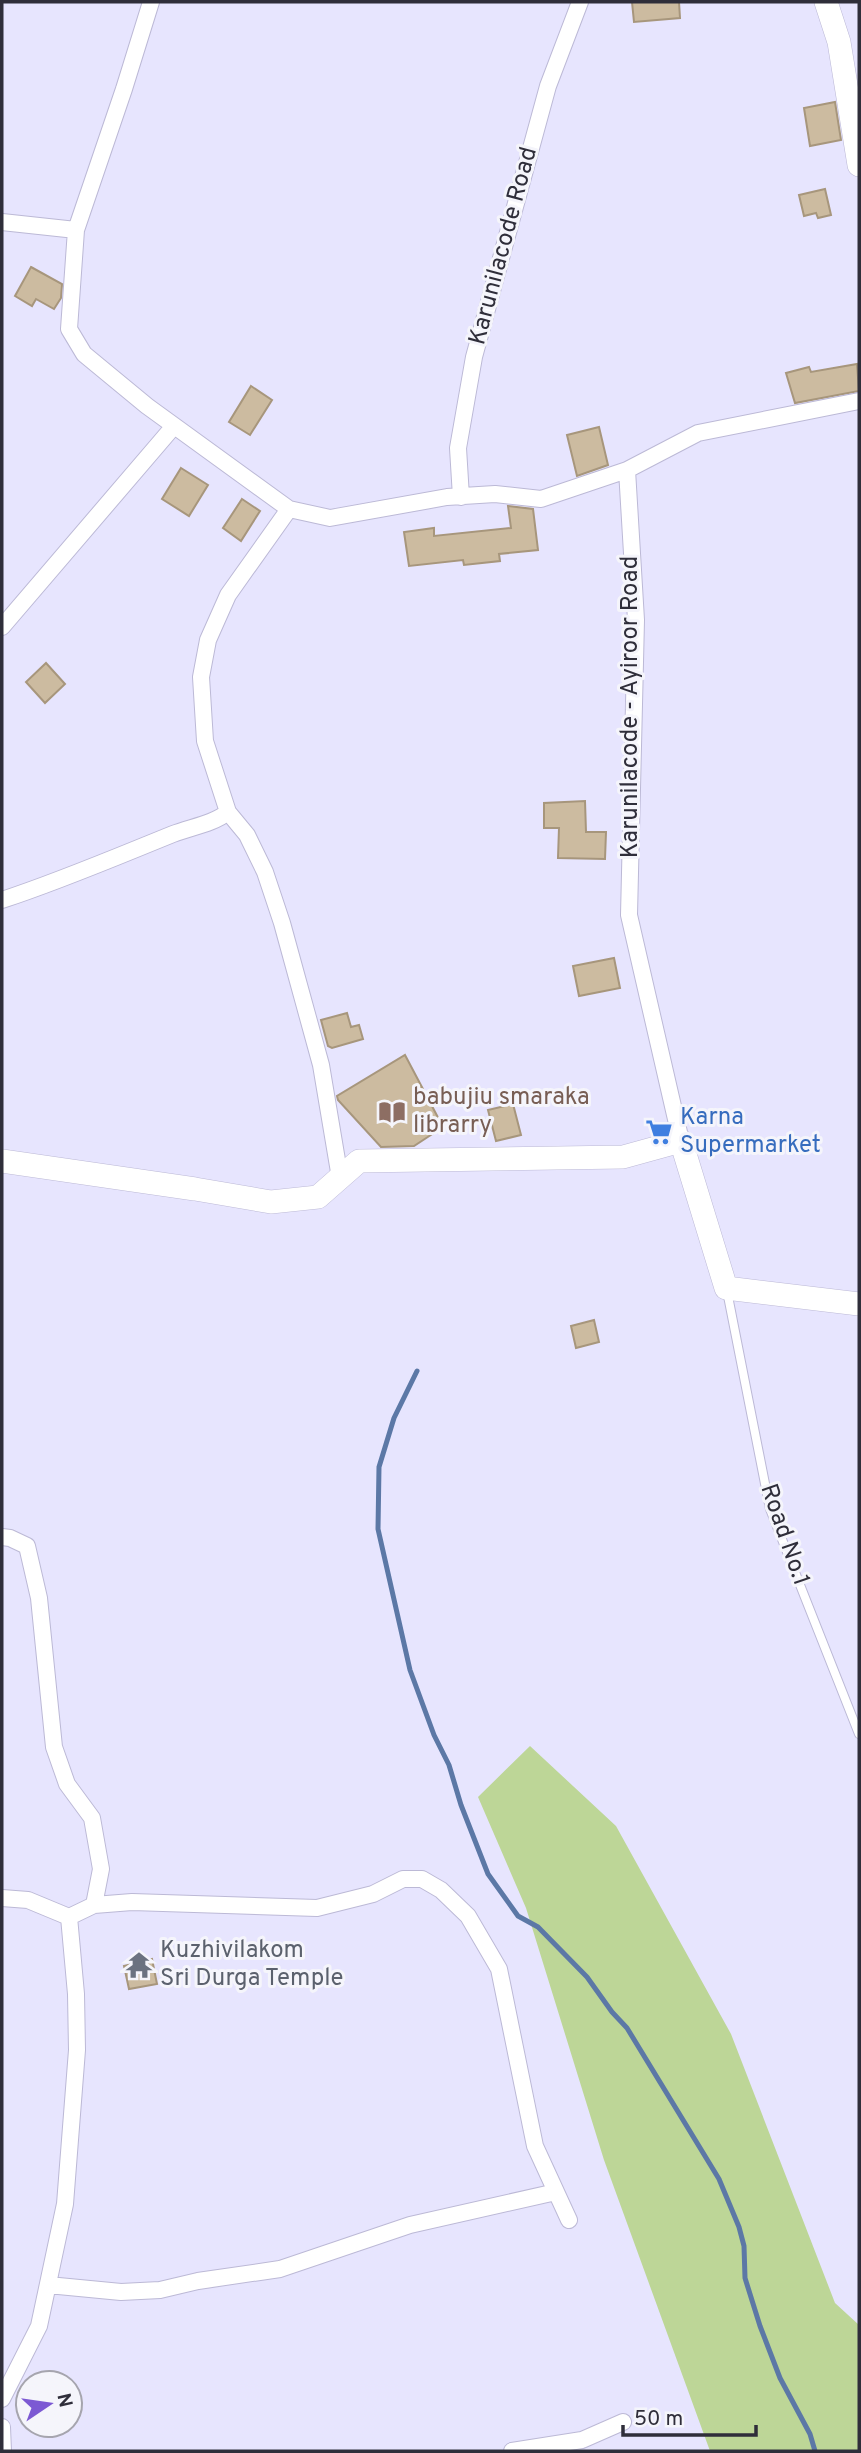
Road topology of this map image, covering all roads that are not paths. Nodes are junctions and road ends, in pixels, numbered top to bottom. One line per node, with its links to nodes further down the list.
1 (151, 2): 7 (street)
2 (580, 2): 11 (street, Karunilacode Road)
3 (826, 2): 4 (main road)
4 (851, 66): 5 (main road)
5 (859, 165)
6 (2, 222): 7 (street)
7 (76, 230): 9 (street)
8 (859, 401): 10 (street)
9 (174, 426): 12 (street); 13 (street)
10 (627, 470): 11 (street); 16 (street, Karunilacode - Ayiroor Road)
11 (461, 497): 12 (street)
12 (289, 509): 14 (street)
13 (2, 627)
14 (228, 812): 15 (street); 18 (street)
15 (2, 900)
16 (681, 1141): 18 (main road); 19 (main road)
17 (2, 1161): 18 (main road)
18 (340, 1178)
19 (726, 1288): 20 (main road); 22 (lane, Road No.1)
20 (859, 1304)
21 (2, 1536): 24 (street)
22 (859, 1734)
23 (2, 1898): 25 (street)
24 (94, 1905): 25 (street); 26 (street)
25 (69, 1917): 28 (street)
26 (556, 2192): 27 (street); 28 (street)
27 (569, 2220)
28 (48, 2285): 29 (street)
29 (2, 2399)
30 (623, 2422): 33 (street)
31 (2, 2427): 32 (street)
32 (3, 2451)
33 (512, 2451)

